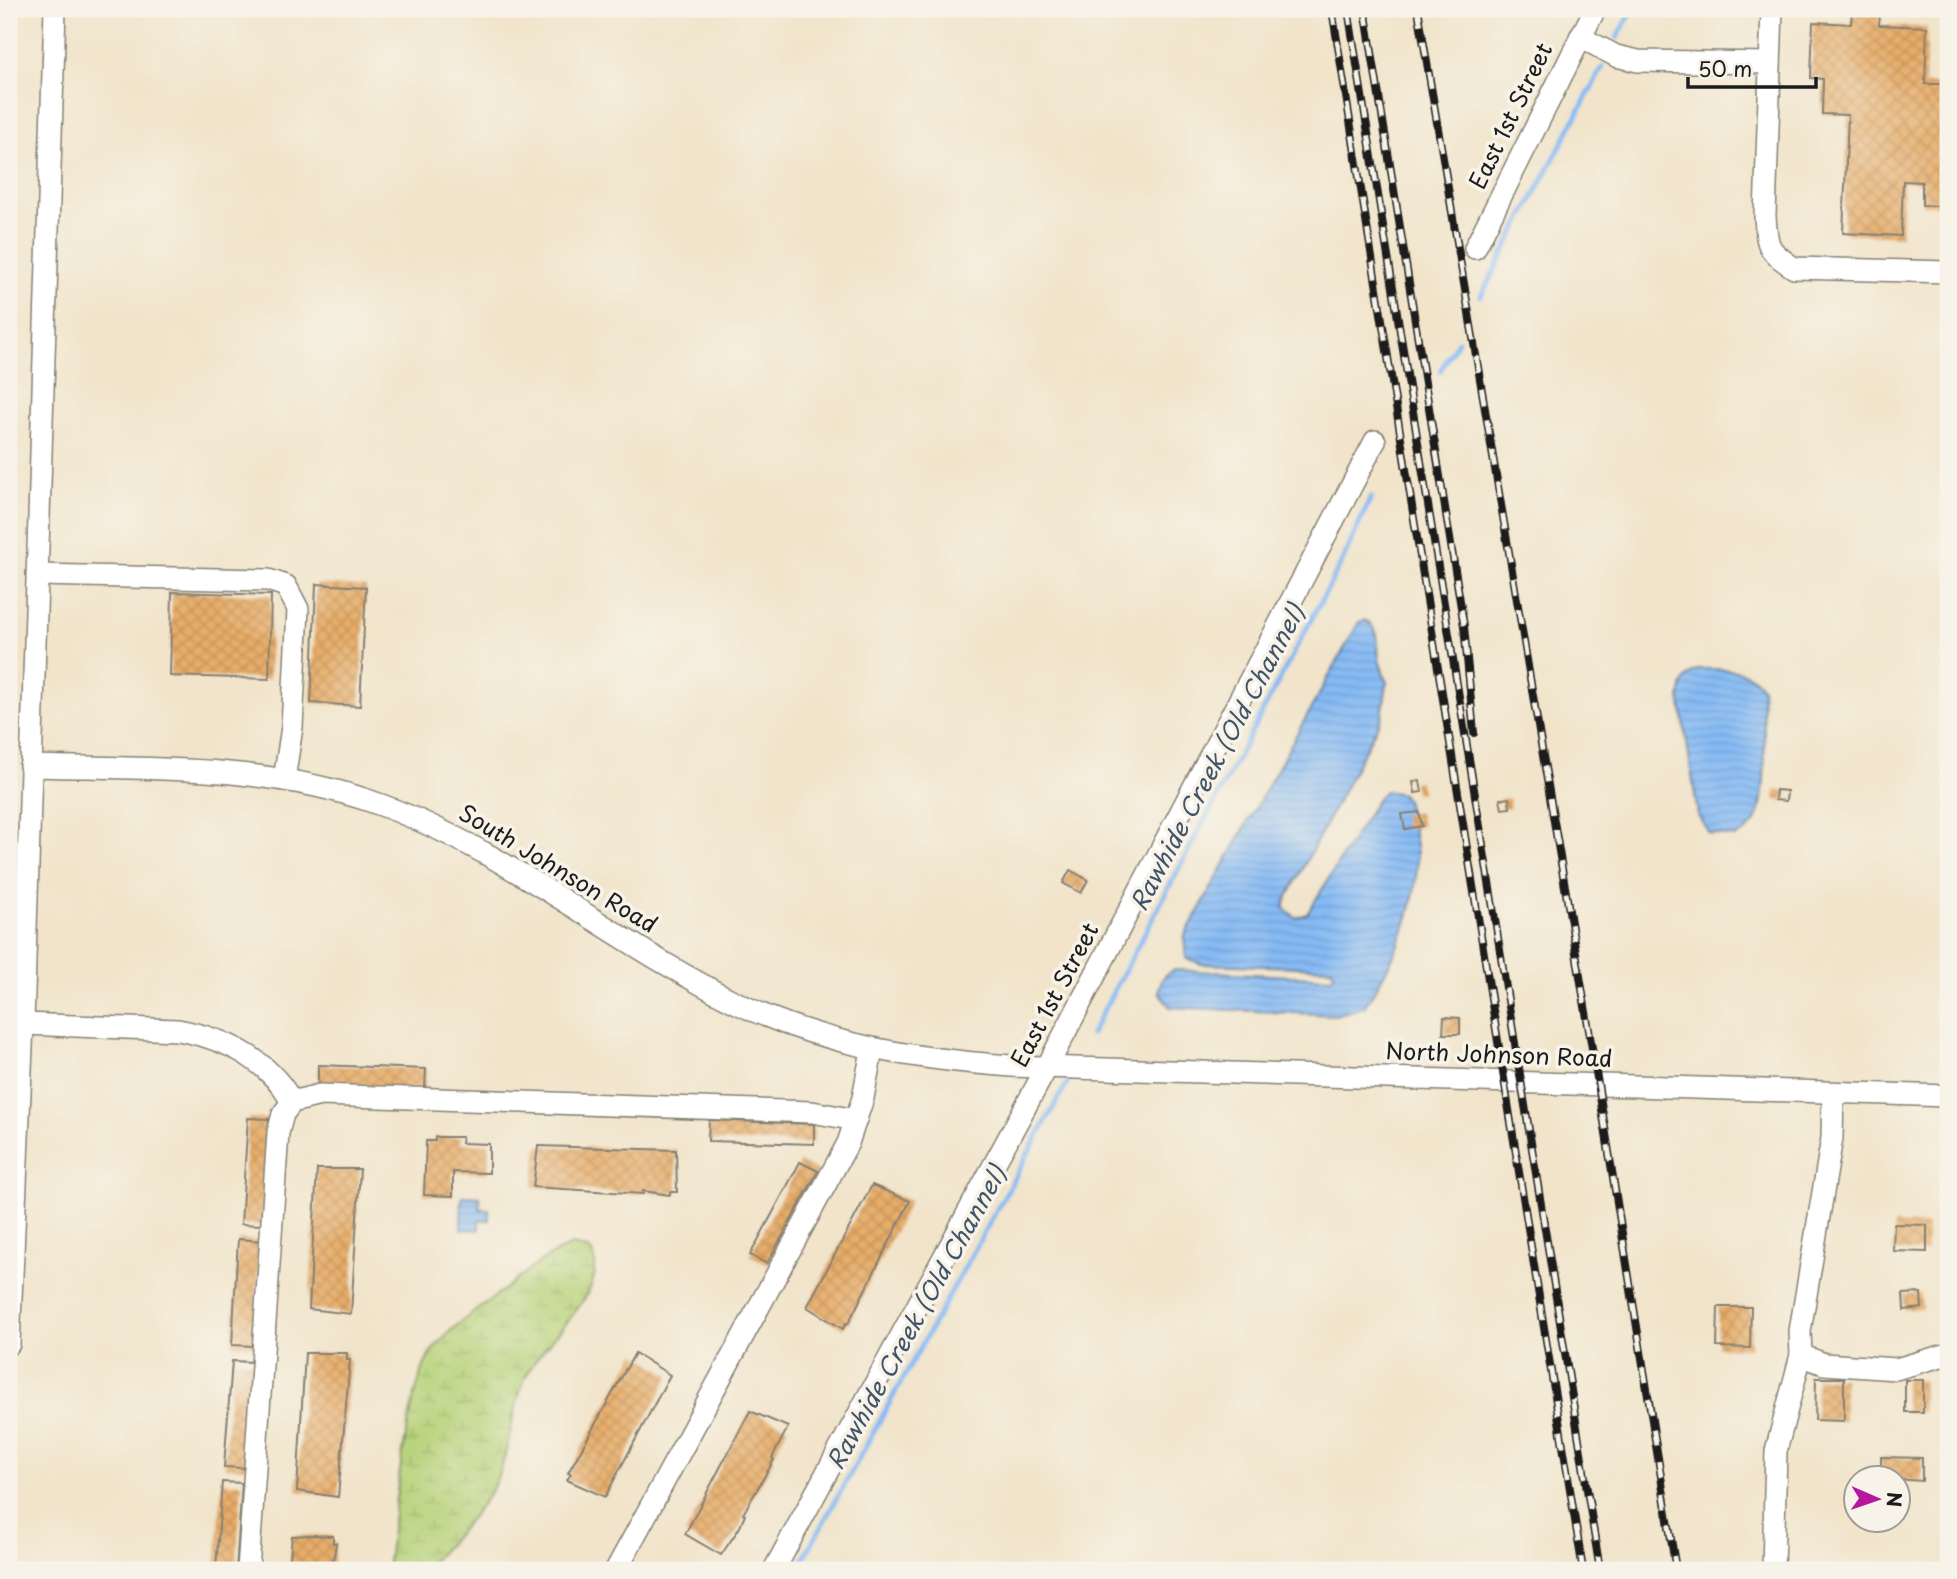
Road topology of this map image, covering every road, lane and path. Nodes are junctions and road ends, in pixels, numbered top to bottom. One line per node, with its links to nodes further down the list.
1 (55, 9): 9 (street)
2 (1595, 9): 4 (street, East 1st Street)
3 (1772, 9): 5 (street)
4 (1580, 37): 5 (street); 6 (street, East 1st Street)
5 (1770, 63): 7 (street)
6 (1475, 248)
7 (1948, 272)
8 (1375, 441): 14 (street, East 1st Street)
9 (37, 575): 10 (street); 11 (street)
10 (30, 766): 11 (street, South Johnson Road); 12 (street)
11 (284, 780): 13 (street, South Johnson Road)
12 (23, 1024): 17 (street); 19 (street)
13 (872, 1050): 14 (street, South Johnson Road); 18 (street)
14 (1047, 1067): 15 (street, North Johnson Road); 24 (street, East 1st Street)
15 (1833, 1093): 16 (street, North Johnson Road); 21 (street)
16 (1948, 1097)
17 (292, 1102): 18 (street); 22 (street)
18 (856, 1120): 23 (street)
19 (9, 1344)
20 (1948, 1354): 21 (street)
21 (1801, 1355): 25 (street)
22 (248, 1570)
23 (616, 1570)
24 (774, 1570)
25 (1773, 1570)

